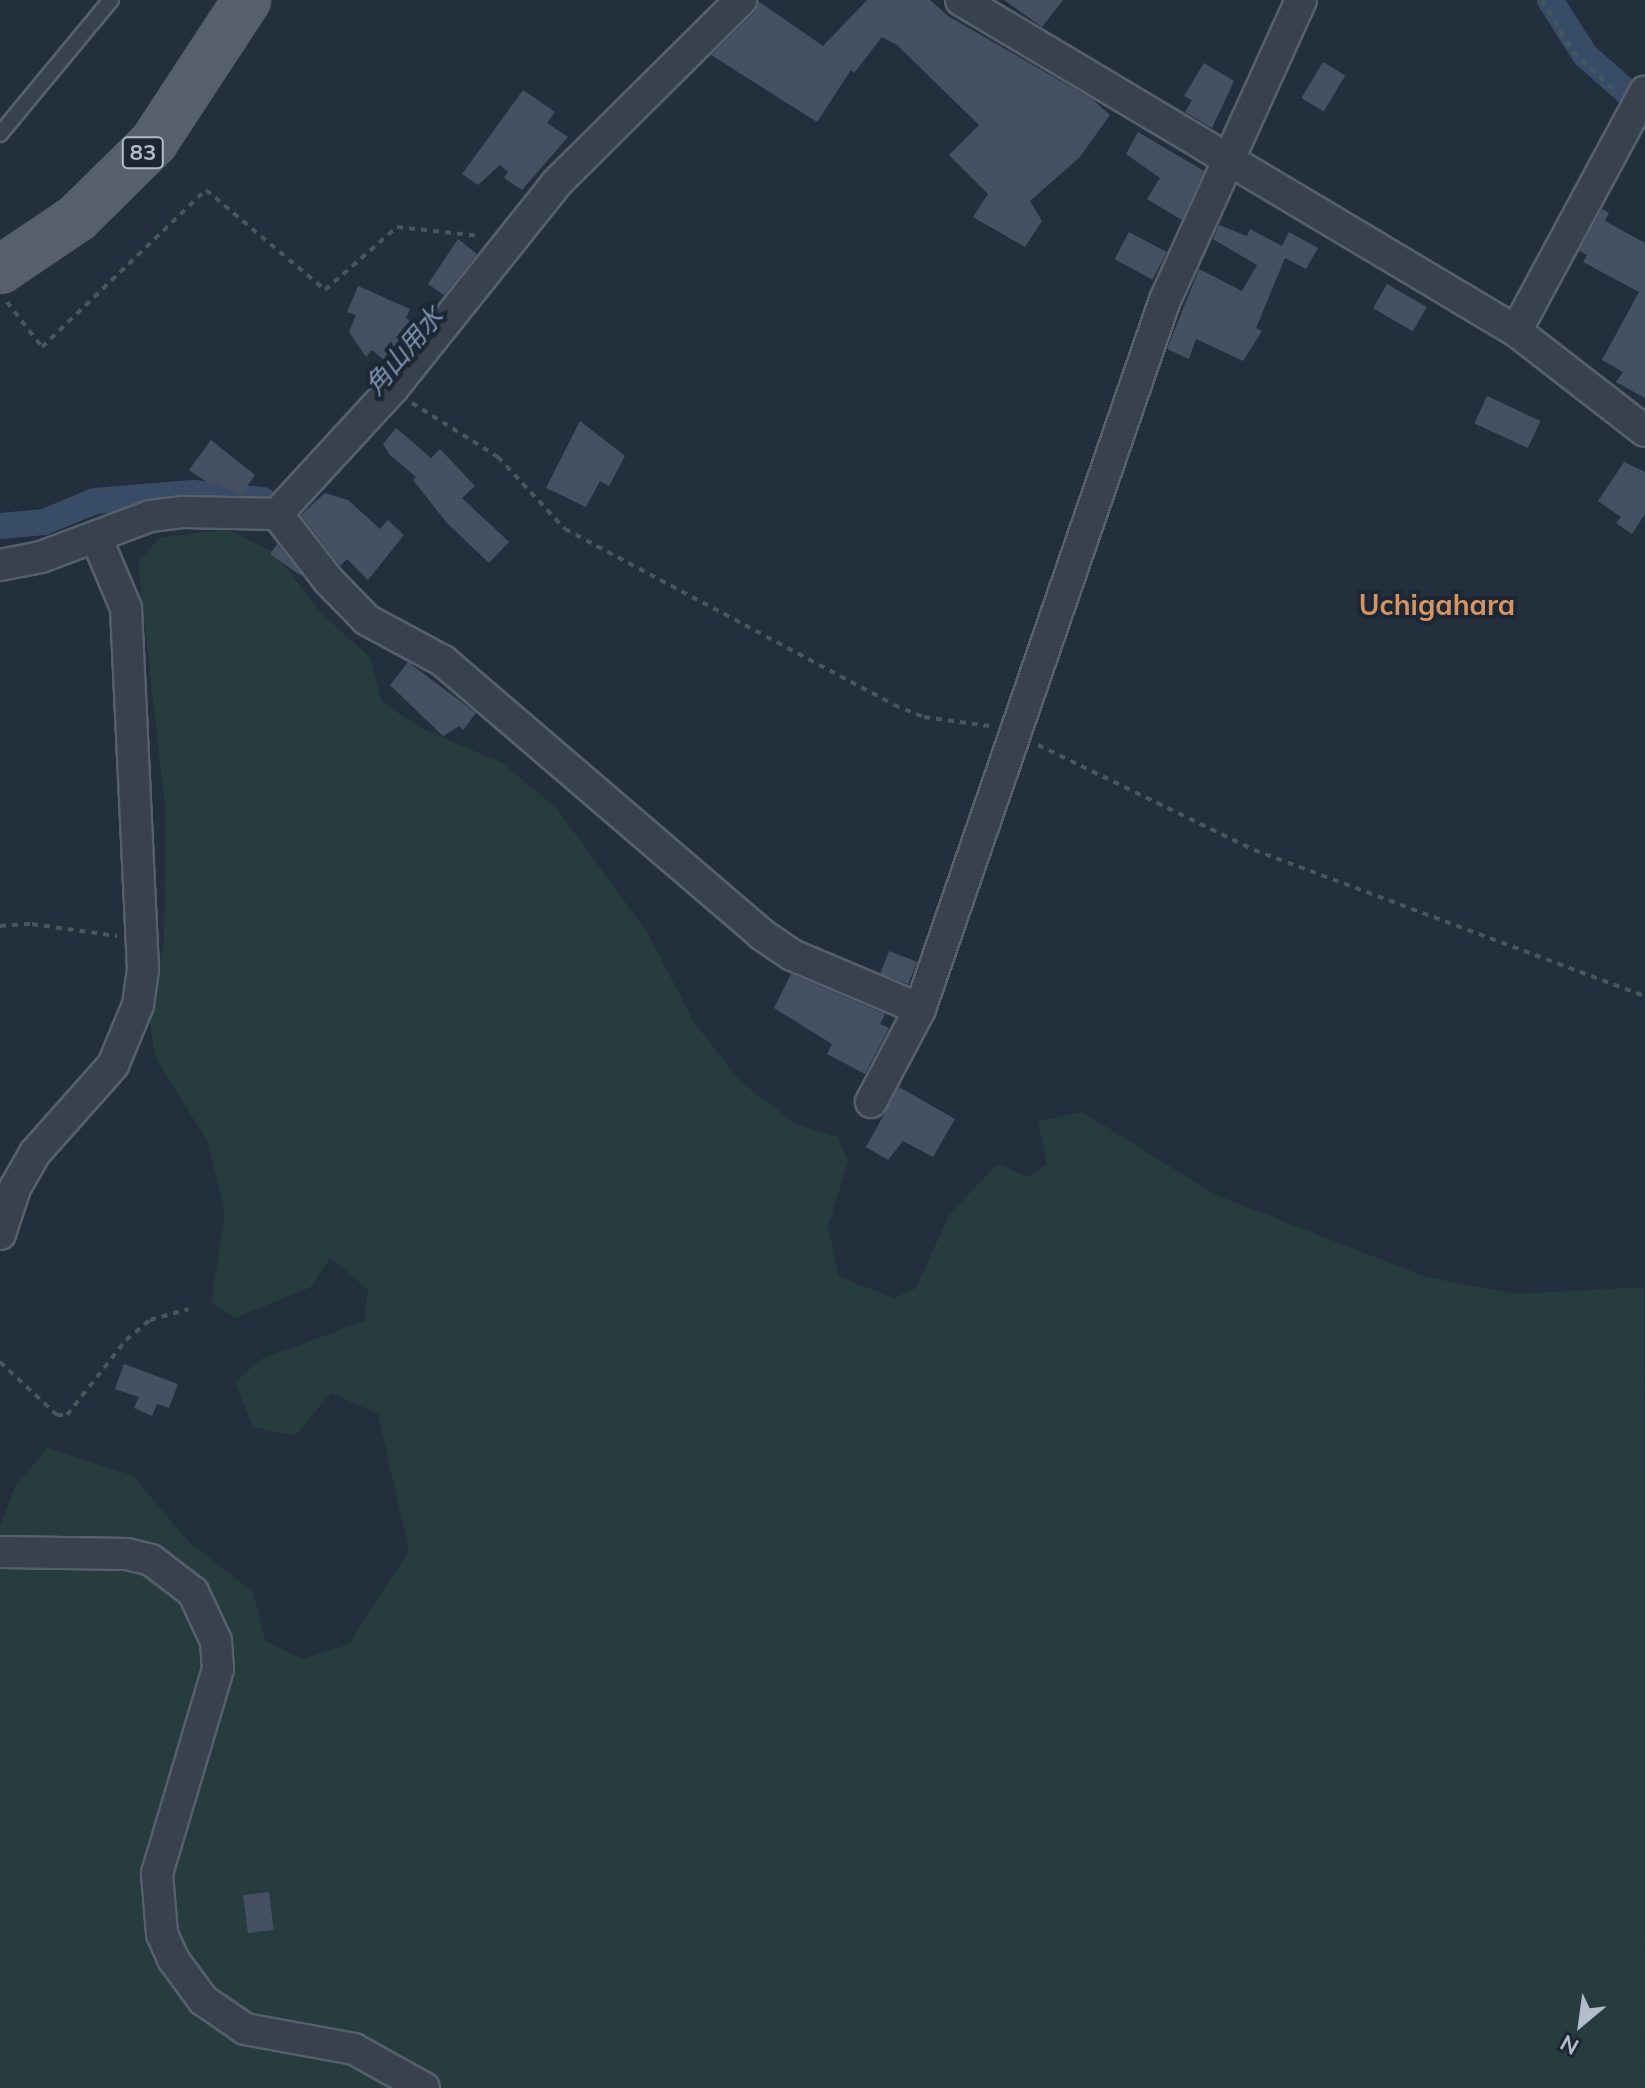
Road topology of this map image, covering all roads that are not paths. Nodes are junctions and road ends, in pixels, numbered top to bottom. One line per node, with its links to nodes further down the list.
1 (111, 0): 7 (lane)
2 (247, 0): 9 (main road, 83)
3 (741, 0): 12 (street)
4 (961, 0): 8 (street)
5 (1301, 0): 8 (street)
6 (1640, 101): 10 (street)
7 (0, 134)
8 (1230, 159): 10 (street); 15 (street)
9 (0, 270)
10 (1516, 331): 11 (street)
11 (1645, 431)
12 (277, 514): 13 (street); 15 (street)
13 (96, 537): 14 (street); 17 (street)
14 (0, 565)
15 (920, 1009): 16 (street)
16 (871, 1102)
17 (0, 1234)
18 (0, 1552): 19 (street)
19 (424, 2088)

